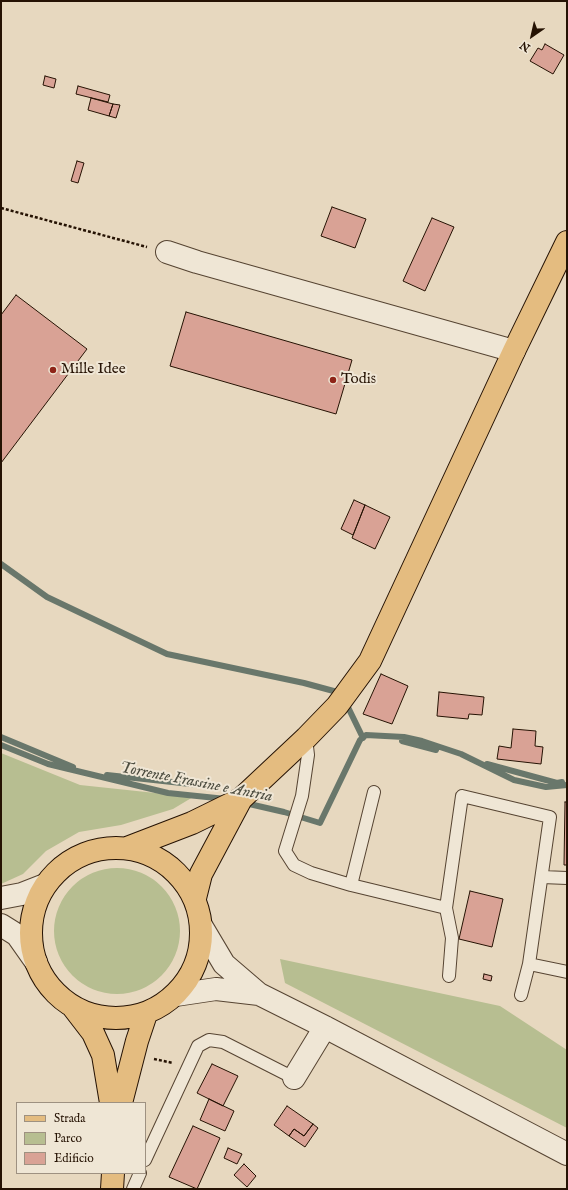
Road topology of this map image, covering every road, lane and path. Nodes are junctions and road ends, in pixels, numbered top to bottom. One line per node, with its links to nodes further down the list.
1 (1, 208): 3 (path)
2 (567, 242): 4 (main road)
3 (167, 252): 4 (street)
4 (514, 351): 5 (main road)
5 (306, 738): 7 (main road); 12 (lane)
6 (374, 792): 12 (lane)
7 (240, 799): 8 (main road); 14 (main road)
8 (127, 848): 11 (main road); 14 (main road)
9 (542, 877): 10 (lane); 15 (lane); 19 (lane)
10 (567, 878)
11 (45, 885): 13 (street); 18 (main road)
12 (351, 885): 15 (lane)
13 (1, 898)
14 (195, 898): 17 (main road)
15 (446, 908): 21 (lane)
16 (1, 925): 18 (street)
17 (202, 927): 22 (street); 23 (main road)
18 (36, 962): 25 (main road)
19 (529, 964): 20 (lane); 24 (lane)
20 (567, 972)
21 (449, 976)
22 (259, 994): 23 (street); 27 (street)
23 (176, 995): 26 (main road)
24 (521, 995)
25 (72, 1006): 26 (main road); 31 (main road)
26 (146, 1014): 32 (main road)
27 (325, 1027): 30 (street); 35 (street)
28 (153, 1059): 29 (path)
29 (176, 1064)
30 (294, 1078): 33 (lane)
31 (112, 1102)
32 (121, 1102)
33 (148, 1143): 34 (lane)
34 (146, 1154)
35 (567, 1154)
36 (113, 1174): 38 (main road)
37 (140, 1174): 39 (lane)
38 (112, 1189)
39 (133, 1189)

